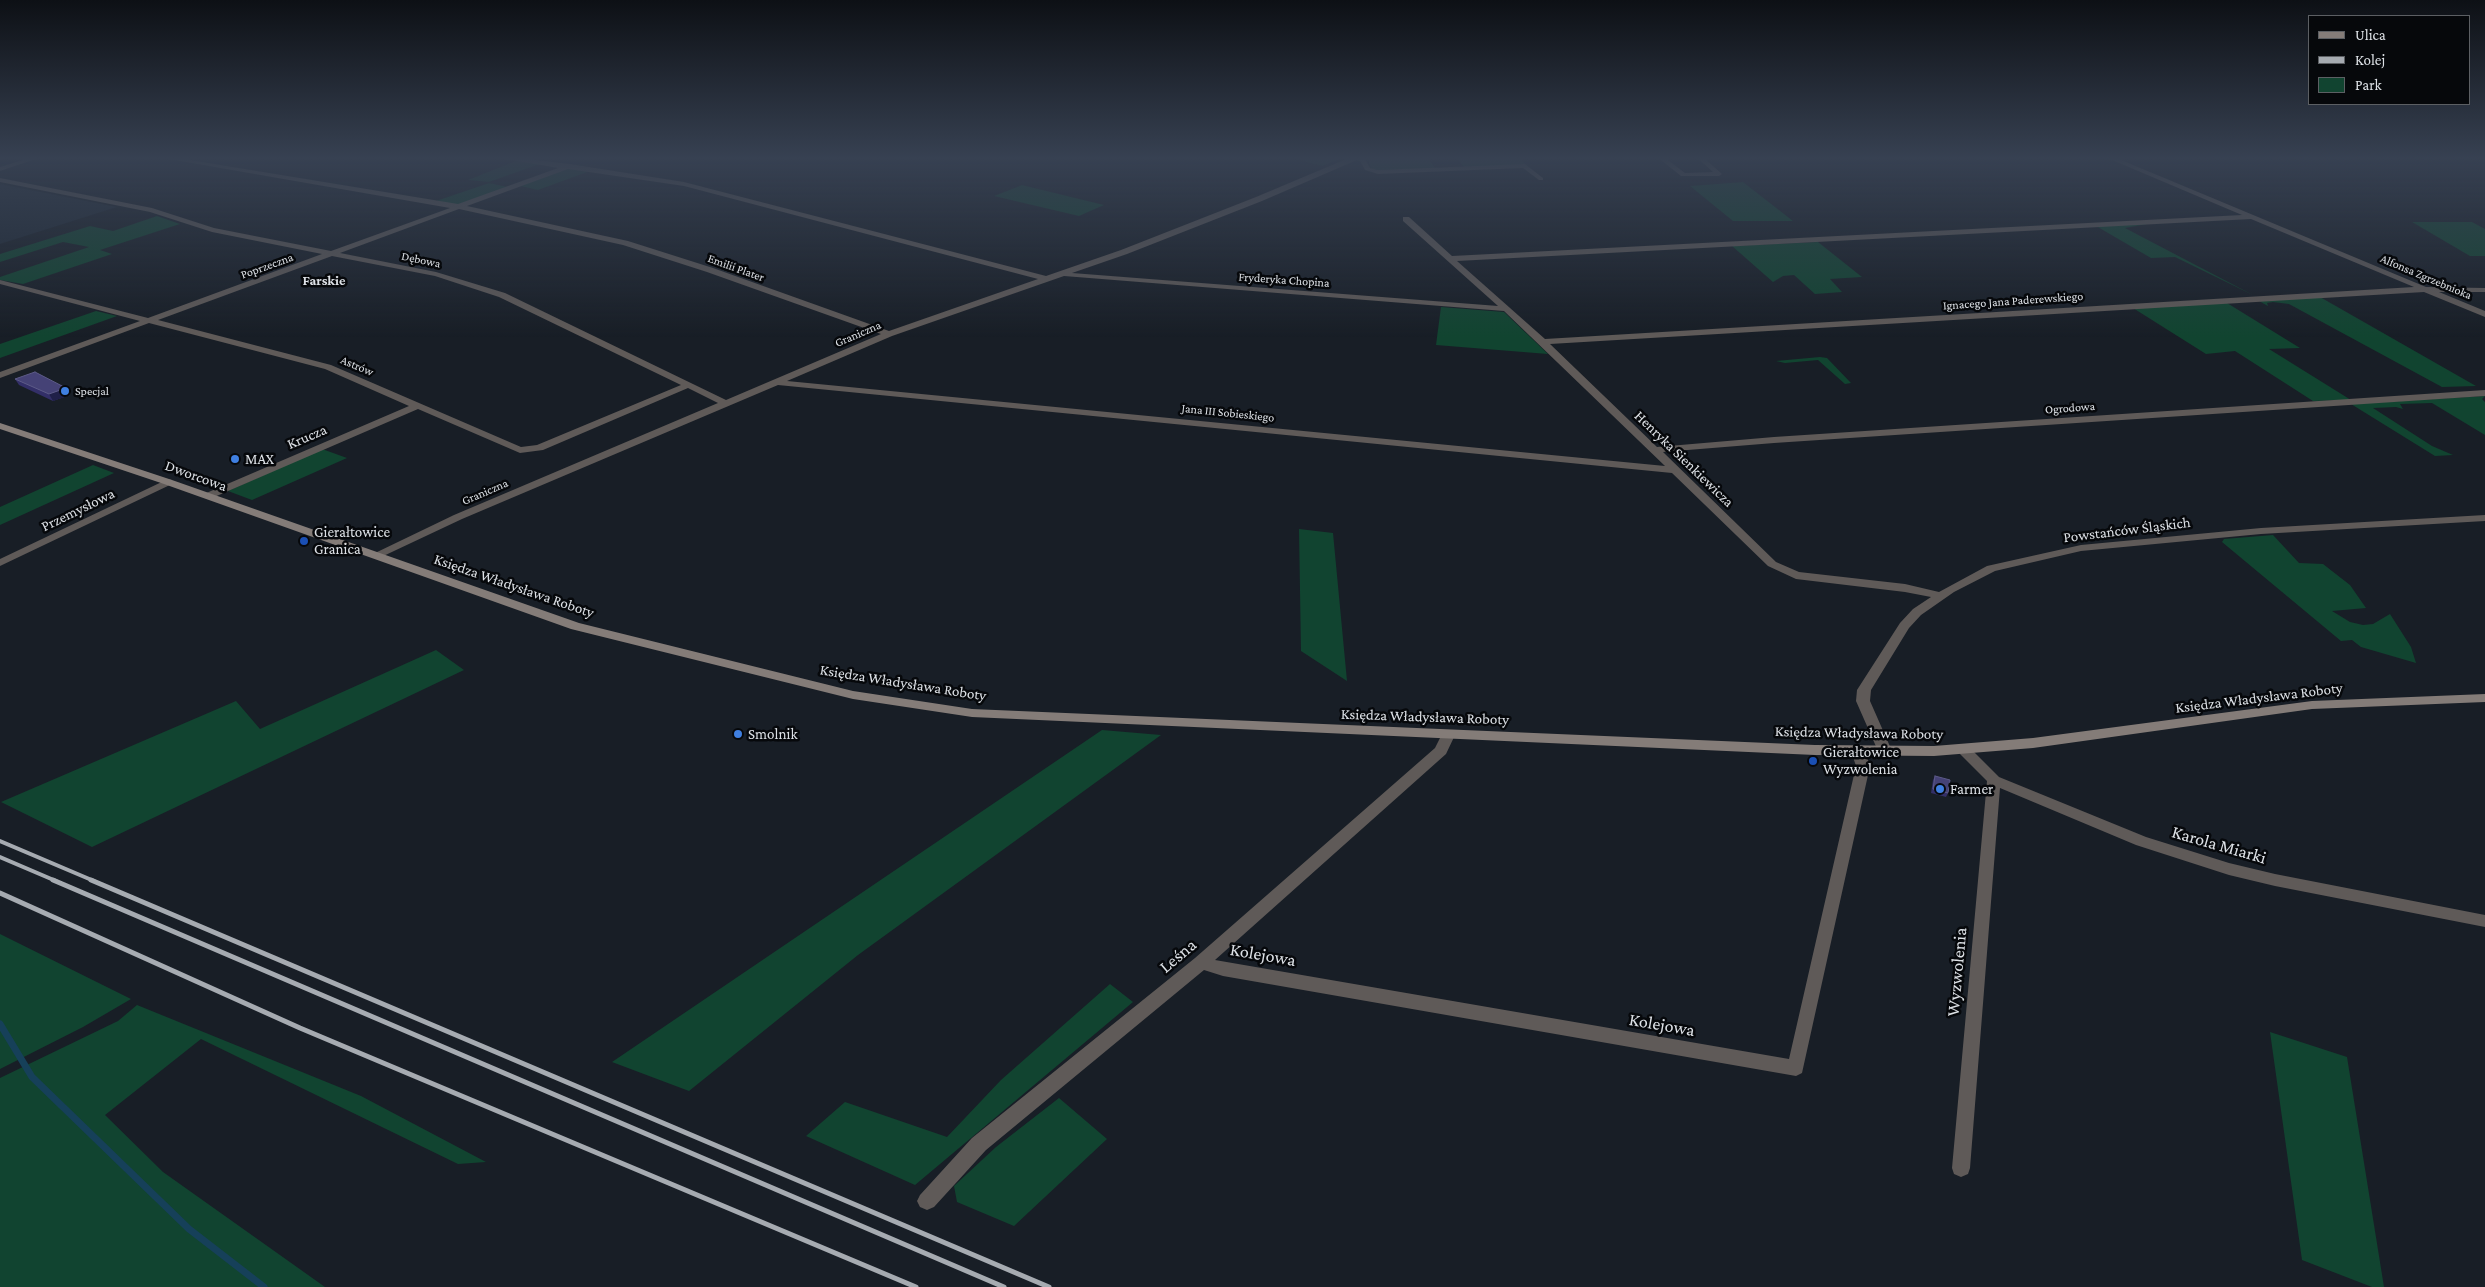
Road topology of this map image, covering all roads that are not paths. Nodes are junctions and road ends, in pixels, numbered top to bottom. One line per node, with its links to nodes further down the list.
1 (173, 217): 9 (street, Dębowa)
2 (432, 217): 9 (street, Poprzeczna)
3 (505, 217): 19 (street, Emilii Plater)
4 (810, 217): 12 (street)
5 (1212, 217): 11 (street, Graniczna)
6 (2251, 217): 10 (street)
7 (2252, 217): 14 (street, Alfonsa Zgrzebnioka)
8 (1406, 219): 10 (street, Henryka Sienkiewicza)
9 (334, 253): 18 (street, Poprzeczna); 23 (street, Dębowa)
10 (1449, 259): 16 (street, Henryka Sienkiewicza)
11 (1062, 275): 12 (street, Graniczna); 16 (street, Fryderyka Chopina)
12 (1047, 279): 19 (street, Graniczna)
13 (0, 282): 18 (street, Astrów)
14 (2426, 289): 15 (street, Ignacego Jana Paderewskiego); 17 (street, Alfonsa Zgrzebnioka); 20 (street, Ignacego Jana Paderewskiego)
15 (2485, 290)
16 (1506, 309): 20 (street, Henryka Sienkiewicza)
17 (2485, 314)
18 (151, 320): 21 (street, Poprzeczna); 26 (street, Astrów)
19 (889, 334): 22 (street, Graniczna)
20 (1543, 342): 28 (street, Henryka Sienkiewicza)
21 (0, 375)
22 (778, 383): 25 (street, Graniczna); 29 (street, Jana III Sobieskiego)
23 (688, 385): 25 (street, Dębowa); 26 (street, Astrów)
24 (2485, 392): 28 (street, Ogrodowa)
25 (728, 404): 33 (street, Graniczna)
26 (417, 406): 31 (street, Krucza)
27 (0, 426): 30 (main road, Dworcowa)
28 (1656, 450): 29 (street, Henryka Sienkiewicza)
29 (1675, 470): 35 (street, Henryka Sienkiewicza)
30 (168, 482): 31 (main road, Dworcowa); 34 (street, Przemysłowa)
31 (208, 496): 33 (main road, Dworcowa)
32 (2485, 518): 35 (street, Powstańców Śląskich)
33 (379, 557): 37 (main road, Księdza Władysława Roboty)
34 (0, 563)
35 (1938, 595): 40 (street, Powstańców Śląskich)
36 (2485, 698): 38 (main road, Księdza Władysława Roboty)
37 (1448, 734): 39 (main road, Księdza Władysława Roboty); 43 (street, Leśna)
38 (1964, 750): 40 (main road, Księdza Władysława Roboty); 41 (street, Karola Miarki)
39 (1858, 751): 40 (main road, Księdza Władysława Roboty); 43 (street, Kolejowa)
40 (1885, 751)
41 (1994, 780): 42 (street, Karola Miarki); 44 (street, Wyzwolenia)
42 (2485, 921)
43 (1201, 963): 45 (street, Leśna)
44 (1961, 1168)
45 (927, 1202)

